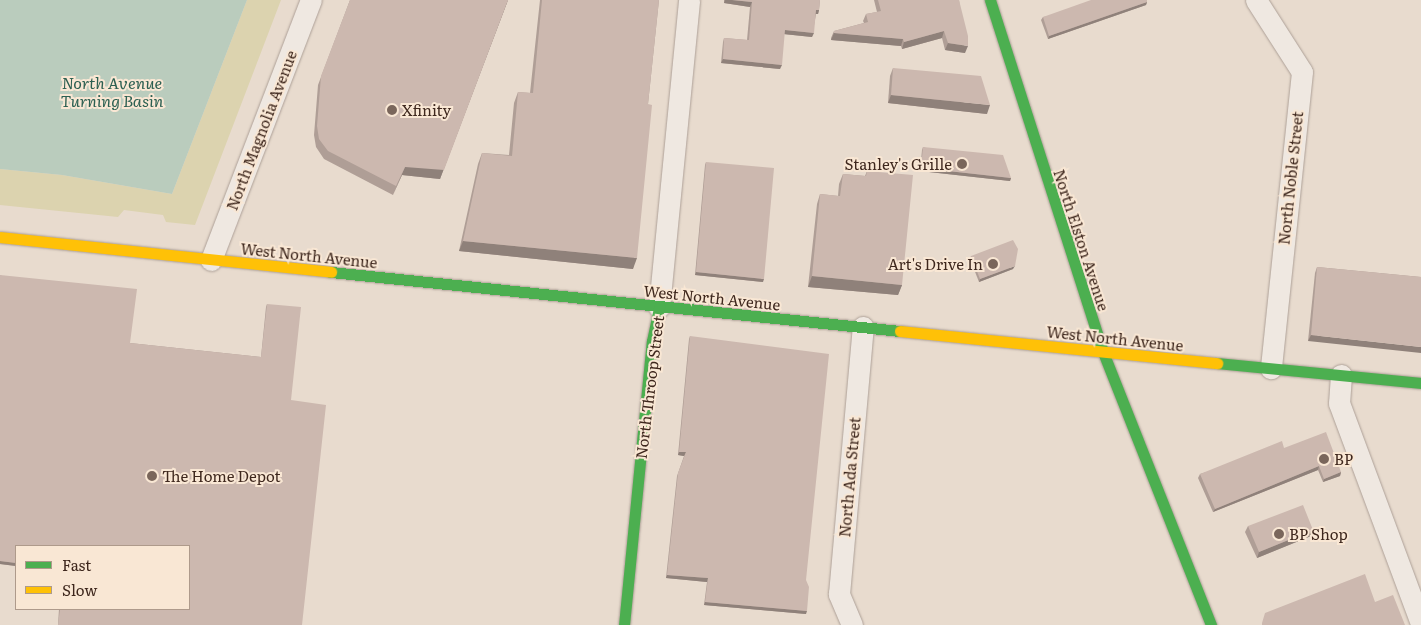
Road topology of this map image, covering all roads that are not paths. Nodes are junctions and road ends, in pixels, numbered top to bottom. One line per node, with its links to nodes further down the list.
1 (310, 0): 6 (street, North Magnolia Avenue)
2 (689, 0): 7 (street, North Throop Street)
3 (990, 0): 9 (main road, North Elston Avenue)
4 (1256, 0): 10 (street, North Noble Street)
5 (0, 237): 6 (main road, West North Avenue)
6 (211, 260): 7 (main road, West North Avenue)
7 (659, 308): 8 (main road, West North Avenue); 14 (main road, North Throop Street)
8 (863, 327): 9 (main road, West North Avenue); 15 (street, North Ada Street)
9 (1103, 352): 10 (main road, West North Avenue); 16 (main road, North Elston Avenue)
10 (1271, 368): 11 (main road, West North Avenue)
11 (1341, 375): 12 (main road, West North Avenue); 13 (street)
12 (1421, 383)
13 (1421, 624)
14 (624, 625)
15 (852, 625)
16 (1211, 625)

